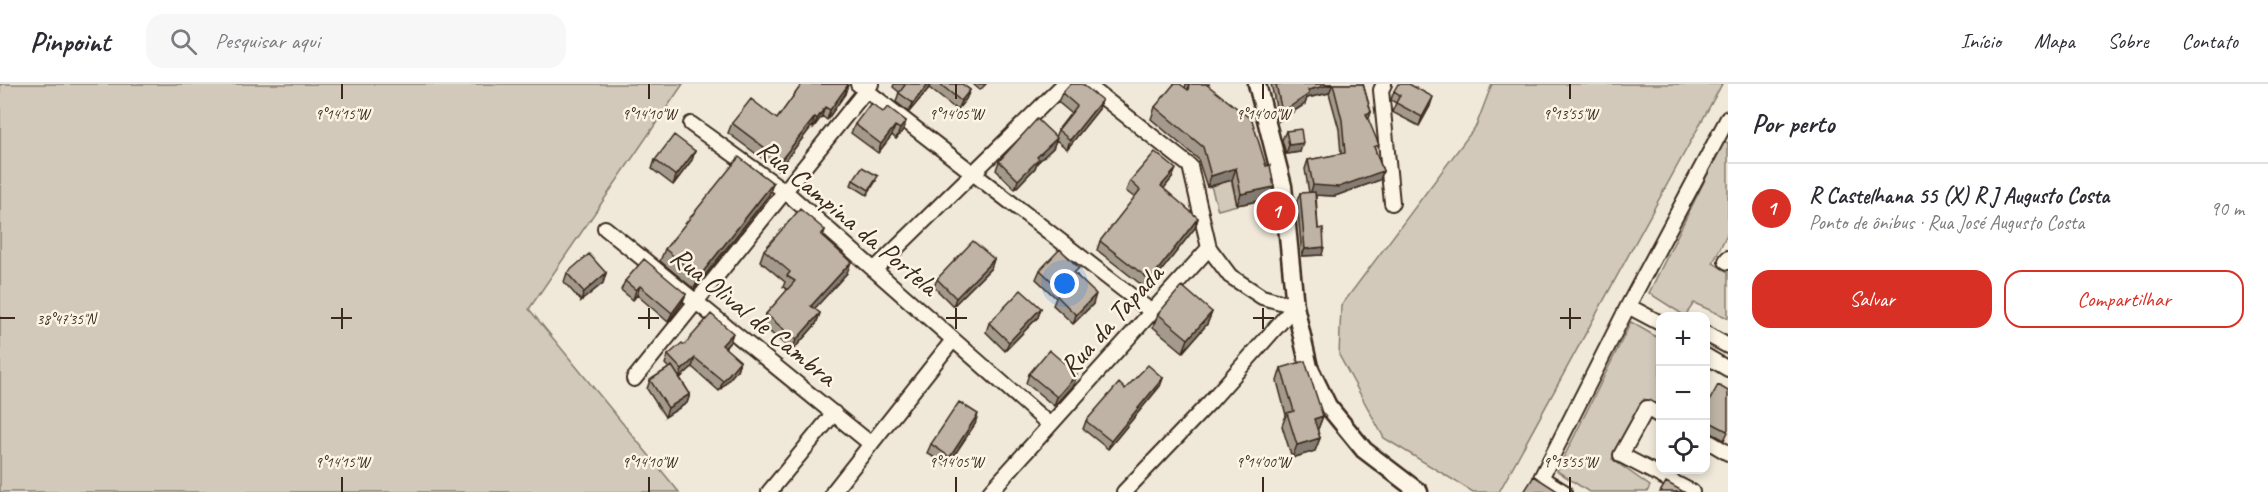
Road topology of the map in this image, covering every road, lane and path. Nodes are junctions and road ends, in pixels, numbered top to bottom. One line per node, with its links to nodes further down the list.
1 (1064, 84): 8 (street)
2 (1086, 84): 12 (street)
3 (1257, 84): 15 (street)
4 (1384, 84): 10 (street)
5 (865, 86): 8 (street); 9 (street)
6 (1728, 118): 16 (street)
7 (691, 124): 9 (street, Rua Campina da Portela)
8 (973, 173): 13 (street); 17 (street)
9 (786, 192): 13 (street, Rua Campina da Portela); 14 (street)
10 (1392, 203)
11 (605, 228): 14 (street, Rua Olival de Cambra)
12 (1209, 249): 15 (street); 17 (street, Rua da Tapada)
13 (874, 270): 20 (street, Rua Campina da Portela)
14 (697, 302): 24 (street); 25 (street, Rua Olival de Cambra)
15 (1295, 306): 34 (street); 35 (street)
16 (1628, 306): 18 (street); 36 (street)
17 (1152, 312): 27 (street, Rua da Tapada)
18 (1656, 321)
19 (1710, 336): 21 (street)
20 (953, 340): 27 (street, Rua Campina da Portela); 29 (street)
21 (1728, 346)
22 (1710, 358): 23 (street)
23 (1728, 369)
24 (634, 379)
25 (834, 413): 29 (street, Rua Olival de Cambra); 31 (street)
26 (1656, 414): 37 (street)
27 (1050, 425): 33 (street, Rua da Tapada)
28 (1710, 442): 30 (street)
29 (871, 444): 32 (street)
30 (1728, 453)
31 (769, 492)
32 (833, 492)
33 (990, 492)
34 (1124, 492)
35 (1419, 492)
36 (1564, 492)
37 (1692, 492)

